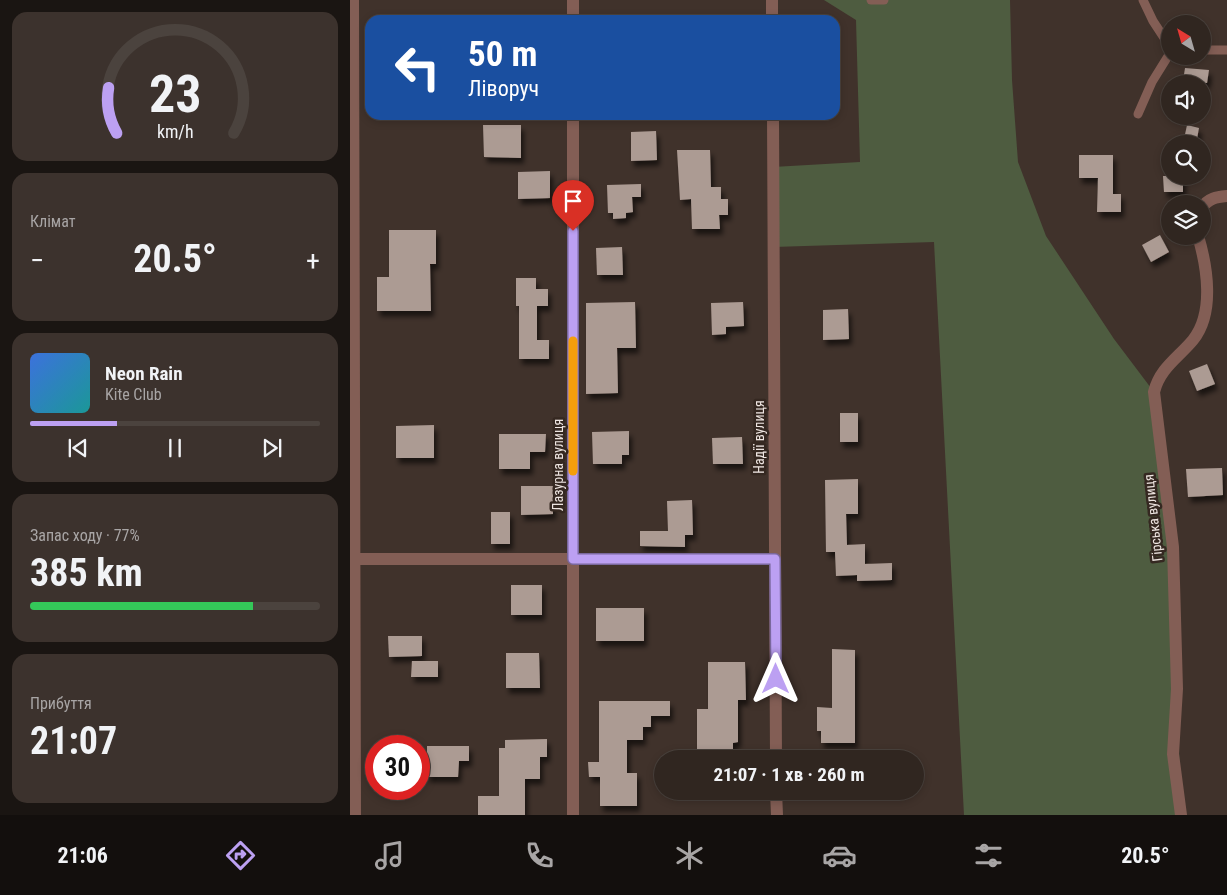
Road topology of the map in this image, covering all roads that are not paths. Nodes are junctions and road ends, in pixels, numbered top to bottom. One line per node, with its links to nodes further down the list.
1 (353, 0): 19 (street)
2 (573, 0): 7 (street)
3 (772, 0): 8 (street)
4 (871, 0): 5 (lane)
5 (884, 0)
6 (1143, 0): 9 (lane)
7 (573, 15)
8 (772, 15)
9 (1161, 34)
10 (1211, 50): 11 (lane)
11 (1227, 50)
12 (1163, 65): 13 (lane)
13 (1138, 114)
14 (573, 120): 20 (street, Лазурна вулиця)
15 (773, 120): 21 (street, Надії вулиця)
16 (1227, 196): 17 (street)
17 (1211, 199)
18 (1201, 245): 27 (street, Гірська вулиця)
19 (352, 559): 20 (street); 24 (street)
20 (573, 559): 21 (street); 25 (street, Лазурна вулиця)
21 (775, 559): 22 (street, Надії вулиця)
22 (776, 750)
23 (776, 800): 26 (street)
24 (355, 815)
25 (573, 815)
26 (776, 815)
27 (1180, 815)

